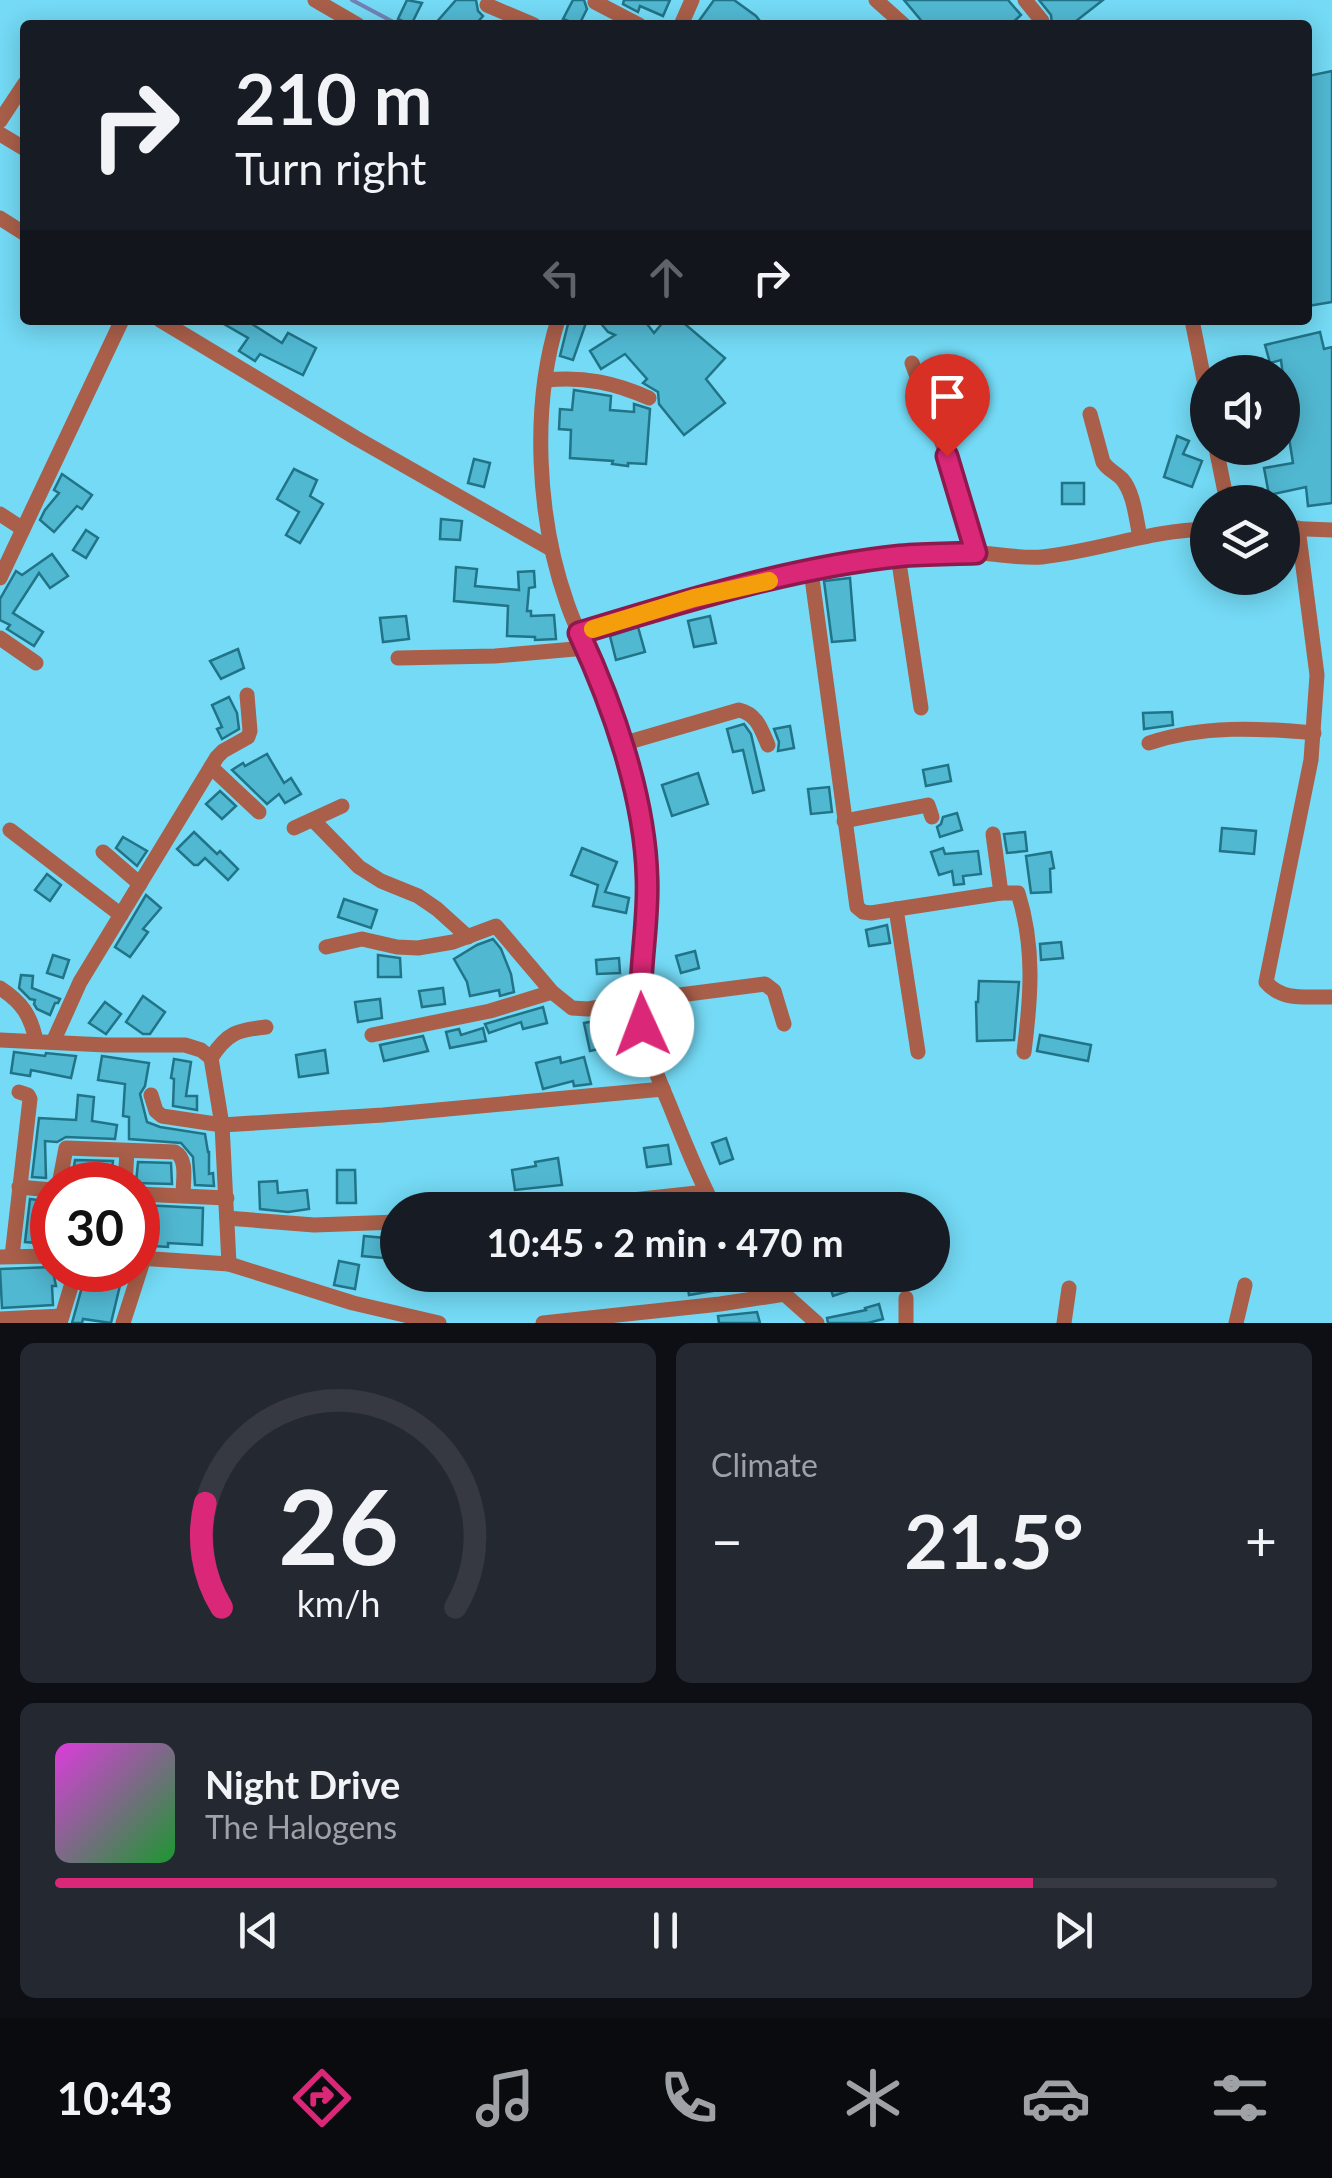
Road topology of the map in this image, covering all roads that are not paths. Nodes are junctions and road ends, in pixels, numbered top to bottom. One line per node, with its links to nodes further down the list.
1 (314, 0): 6 (street)
2 (876, 0): 9 (street)
3 (1025, 0): 10 (street)
4 (595, 2): 8 (street)
5 (487, 5): 7 (street)
6 (349, 20)
7 (522, 20)
8 (629, 20)
9 (898, 20)
10 (1041, 20)
11 (14, 91): 12 (street)
12 (0, 121)
13 (120, 325): 25 (street)
14 (168, 325): 18 (street)
15 (191, 325): 18 (street)
16 (557, 325): 21 (street)
17 (1193, 325): 19 (street)
18 (185, 336): 30 (street)
19 (1199, 355)
20 (912, 363): 31 (street)
21 (546, 380): 22 (street); 30 (street)
22 (650, 398)
23 (1090, 414): 29 (street)
24 (0, 514): 25 (street)
25 (24, 528): 34 (street)
26 (1300, 528): 27 (street)
27 (1332, 530)
28 (1190, 531): 29 (street)
29 (1140, 536): 31 (street)
30 (550, 548): 37 (street)
31 (976, 553): 32 (street)
32 (898, 556): 33 (street); 41 (street)
33 (811, 571): 37 (street); 51 (street)
34 (0, 578)
35 (1300, 580): 42 (street)
36 (0, 638): 39 (street)
37 (582, 640): 38 (street); 44 (street)
38 (398, 658)
39 (36, 662)
40 (248, 695): 46 (street)
41 (921, 708)
42 (1314, 733): 43 (street); 64 (street)
43 (1150, 743)
44 (622, 744): 45 (street); 65 (street)
45 (768, 745)
46 (212, 767): 48 (street); 56 (street)
47 (342, 806): 50 (street)
48 (260, 812)
49 (932, 817): 51 (street)
50 (313, 820): 52 (street); 60 (street)
51 (844, 821): 58 (street)
52 (294, 828)
53 (10, 830): 59 (street)
54 (993, 834): 57 (street)
55 (102, 852): 56 (street)
56 (140, 884): 59 (street)
57 (1002, 893): 58 (street); 73 (street)
58 (896, 909): 72 (street)
59 (121, 916): 71 (street)
60 (468, 937): 61 (street); 63 (street)
61 (326, 947)
62 (0, 988): 70 (street)
63 (552, 992): 65 (street); 68 (street)
64 (1332, 997)
65 (641, 1000): 66 (street); 75 (street)
66 (784, 1024)
67 (266, 1027): 74 (street)
68 (372, 1035)
69 (0, 1040): 70 (street)
70 (36, 1041): 71 (street)
71 (53, 1042): 74 (street)
72 (918, 1052)
73 (1024, 1052)
74 (211, 1058): 78 (street)
75 (663, 1089): 78 (street); 84 (street)
76 (19, 1092): 82 (street)
77 (151, 1095): 78 (street)
78 (222, 1126): 87 (street)
79 (127, 1151): 80 (street); 81 (street); 86 (street)
80 (63, 1162)
81 (126, 1162)
82 (20, 1187): 83 (street); 90 (street)
83 (30, 1188)
84 (706, 1192)
85 (160, 1195): 86 (street)
86 (183, 1196): 87 (street)
87 (227, 1198): 88 (street)
88 (227, 1218): 89 (street); 92 (street)
89 (380, 1223)
90 (6, 1257)
91 (160, 1259): 92 (street)
92 (229, 1264): 100 (street)
93 (1245, 1286): 110 (street)
94 (1069, 1288): 109 (street)
95 (69, 1292): 102 (street)
96 (132, 1292): 104 (street)
97 (783, 1292): 98 (street)
98 (785, 1294): 103 (street); 107 (street)
99 (906, 1298): 108 (street)
100 (383, 1317): 105 (street)
101 (0, 1319): 102 (street)
102 (61, 1319)
103 (570, 1322): 106 (street)
104 (123, 1323)
105 (439, 1323)
106 (543, 1323)
107 (817, 1323)
108 (906, 1323)
109 (1064, 1323)
110 (1236, 1323)

